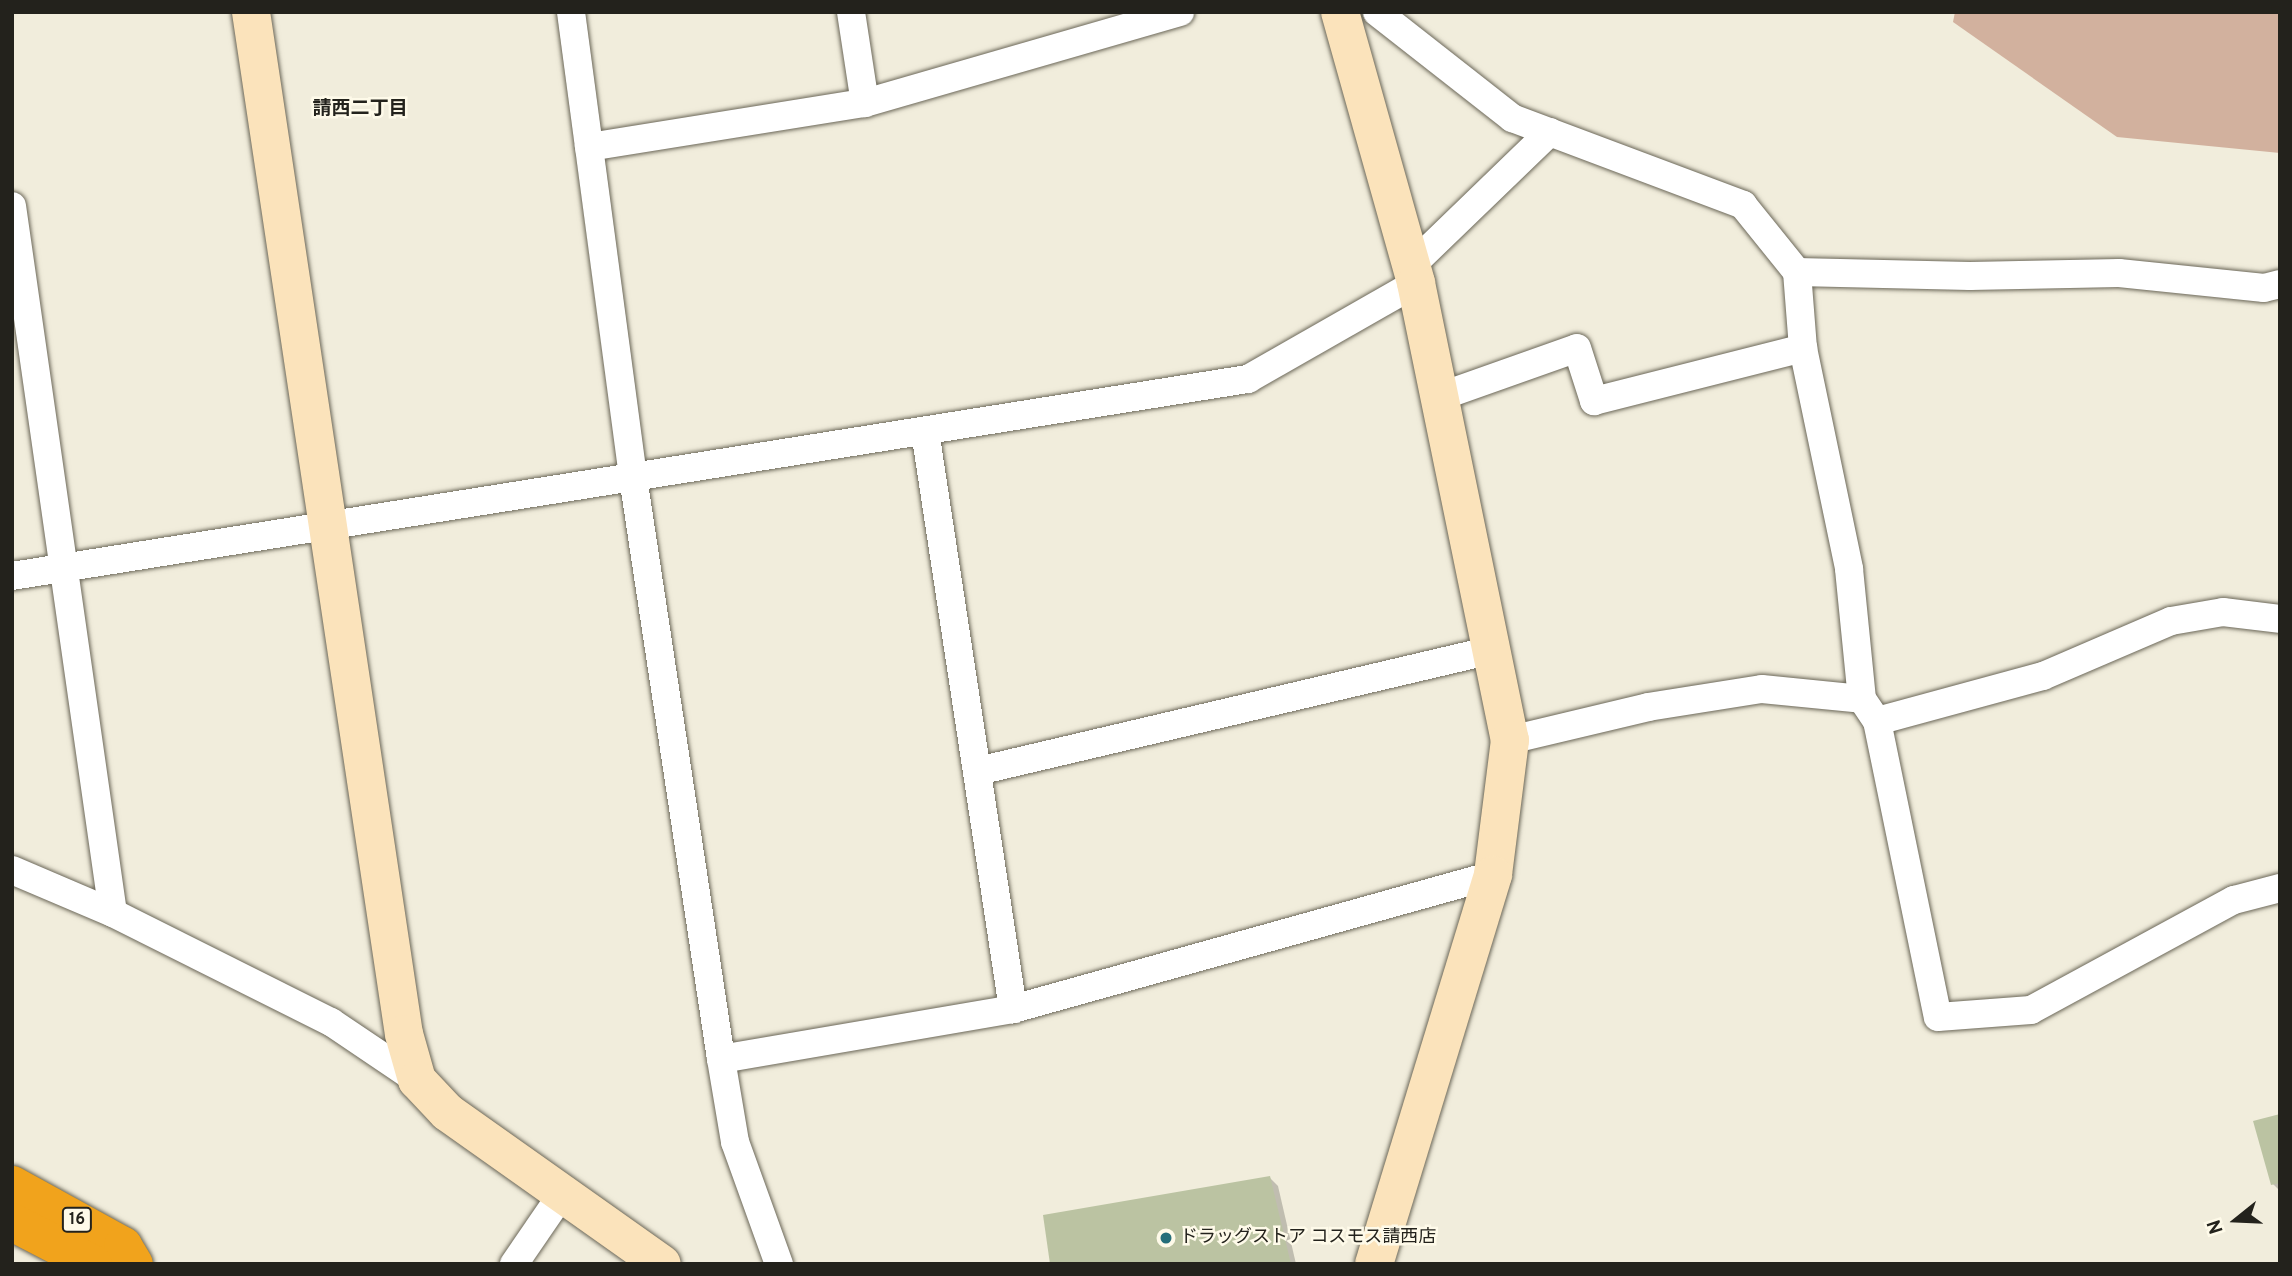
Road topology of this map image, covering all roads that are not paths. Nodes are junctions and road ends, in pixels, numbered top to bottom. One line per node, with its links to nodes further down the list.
1 (251, 12): 18 (street)
2 (571, 12): 9 (street)
3 (851, 12): 7 (street)
4 (1180, 12): 7 (street)
5 (1340, 12): 12 (street)
6 (1377, 12): 8 (street)
7 (865, 103): 9 (street)
8 (1550, 132): 11 (street); 12 (street)
9 (589, 147): 17 (street)
10 (12, 206): 19 (street)
11 (1797, 272): 13 (street); 14 (street)
12 (1413, 274): 15 (street); 16 (street)
13 (2280, 284)
14 (1803, 348): 15 (street); 23 (street)
15 (1439, 397): 22 (street)
16 (925, 431): 17 (street); 25 (street)
17 (633, 477): 18 (street); 31 (street)
18 (331, 525): 19 (street); 32 (street)
19 (64, 568): 20 (street); 29 (street)
20 (12, 576)
21 (2280, 619): 23 (street)
22 (1492, 650): 24 (street); 25 (street)
23 (1869, 710): 24 (street); 28 (street)
24 (1510, 740): 27 (street)
25 (978, 771): 30 (street)
26 (12, 870): 29 (street)
27 (1493, 874): 30 (street); 41 (street)
28 (2280, 888)
29 (113, 913): 32 (street)
30 (1013, 1009): 31 (street)
31 (721, 1059): 40 (street)
32 (416, 1080): 34 (street)
33 (12, 1185): 37 (highway, 16)
34 (564, 1191): 38 (street); 39 (street)
35 (12, 1222): 36 (highway, 16)
36 (93, 1264)
37 (134, 1264)
38 (514, 1264)
39 (663, 1264)
40 (779, 1264)
41 (1374, 1264)

